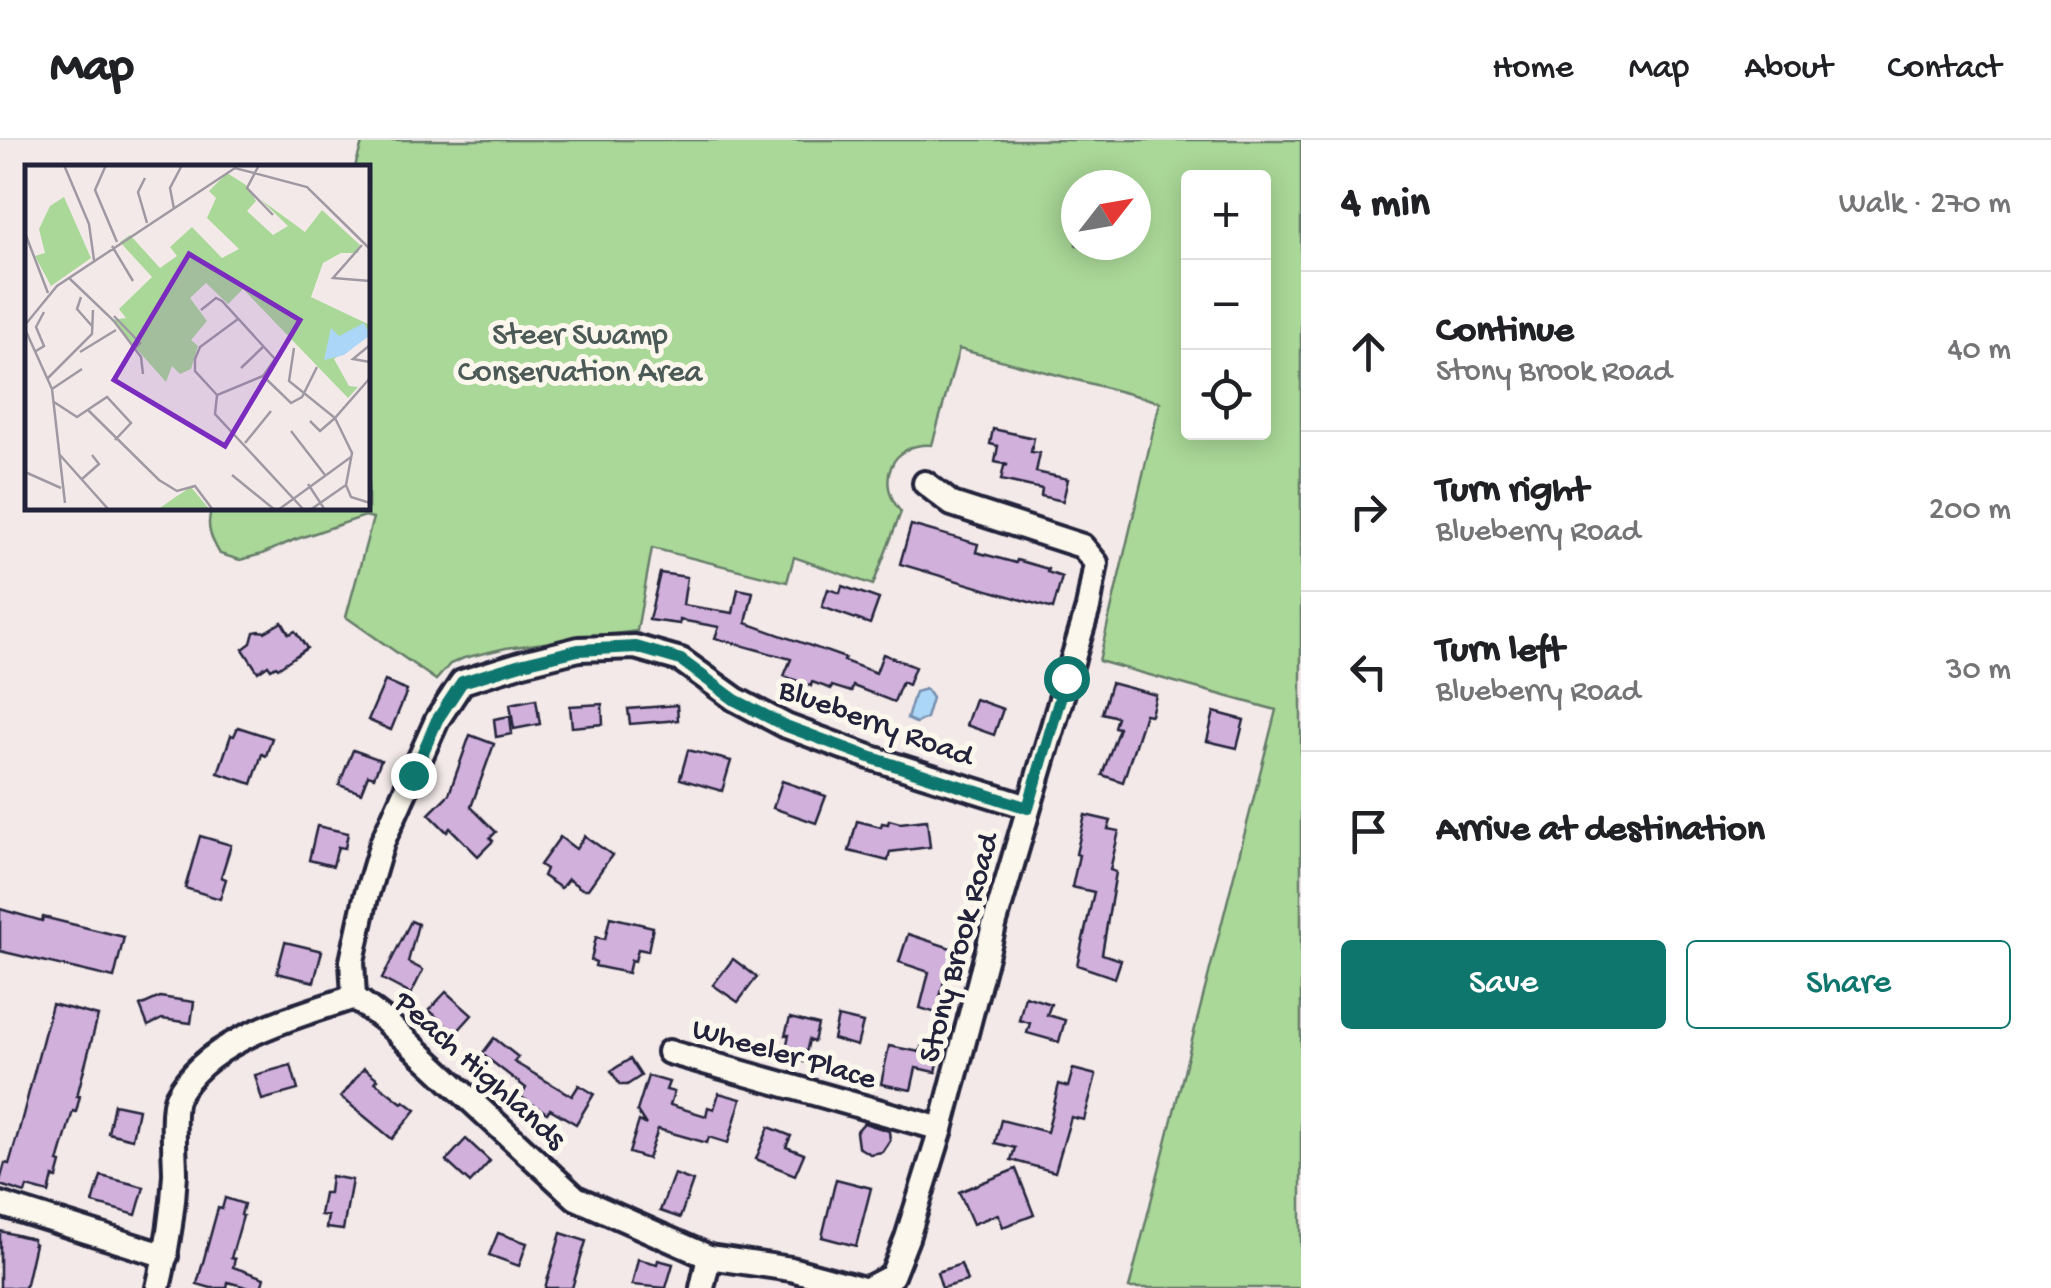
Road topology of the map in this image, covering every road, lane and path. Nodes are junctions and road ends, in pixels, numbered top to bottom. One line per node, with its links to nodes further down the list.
1 (924, 483): 2 (street, Stony Brook Road)
2 (1028, 808): 3 (street, Blueberry Road); 5 (street, Stony Brook Road)
3 (354, 997): 7 (street, Peach Highlands); 8 (street, Peach Highlands)
4 (668, 1052): 5 (street, Wheeler Place)
5 (940, 1129): 12 (street, Stony Brook Road)
6 (0, 1204): 7 (street)
7 (166, 1256): 9 (street, Peach Highlands)
8 (709, 1257): 10 (street); 11 (street)
9 (158, 1288)
10 (702, 1288)
11 (860, 1288)
12 (869, 1288)

